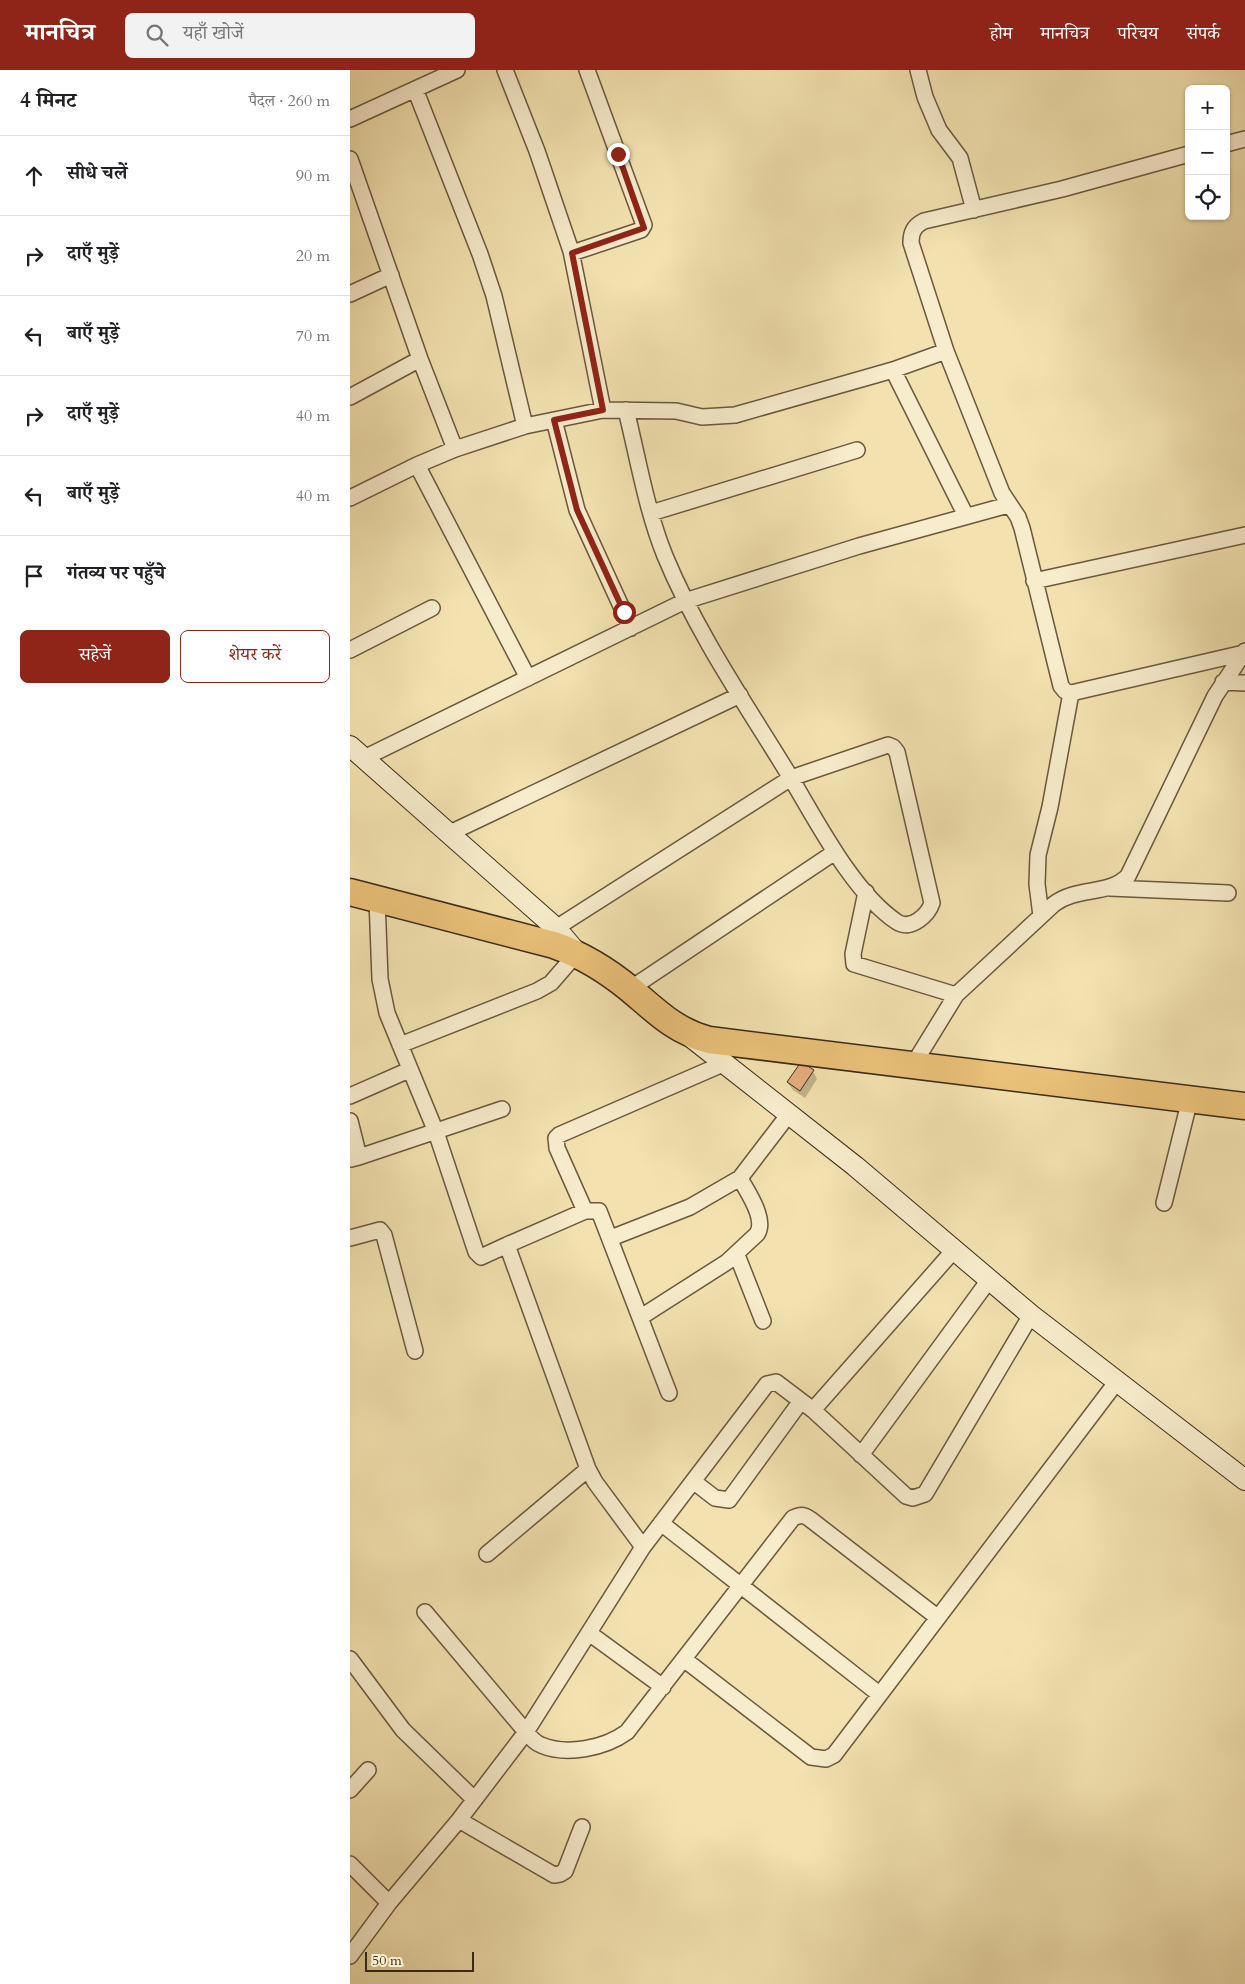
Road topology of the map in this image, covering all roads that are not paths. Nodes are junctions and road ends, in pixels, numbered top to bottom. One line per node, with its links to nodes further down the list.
1 (457, 70): 5 (street)
2 (505, 70): 12 (street)
3 (588, 70): 12 (street)
4 (918, 70): 11 (street)
5 (415, 90): 6 (street); 22 (street)
6 (350, 119)
7 (1245, 139): 8 (street)
8 (1230, 143)
9 (1185, 155): 11 (street)
10 (351, 164): 13 (street)
11 (974, 210): 15 (street)
12 (572, 253): 19 (street)
13 (391, 275): 14 (street); 16 (street)
14 (350, 294)
15 (946, 351): 17 (street); 27 (street)
16 (420, 359): 18 (street); 23 (street)
17 (893, 370): 20 (street); 29 (street)
18 (350, 396)
19 (603, 410): 20 (street); 21 (street)
20 (626, 410): 28 (street)
21 (554, 420): 22 (street); 34 (street)
22 (525, 426): 23 (street)
23 (455, 449): 25 (street)
24 (857, 450): 28 (street)
25 (416, 465): 26 (street); 37 (street)
26 (350, 498)
27 (1008, 505): 29 (street); 31 (street)
28 (651, 513): 32 (street)
29 (966, 516): 32 (street)
30 (1245, 535): 31 (street)
31 (1034, 581): 40 (street)
32 (685, 601): 34 (street); 41 (street)
33 (432, 608): 35 (street)
34 (631, 628): 37 (street)
35 (350, 650)
36 (1244, 652): 38 (street); 40 (street)
37 (528, 678): 42 (street)
38 (1223, 682): 39 (street); 46 (street)
39 (1245, 683)
40 (1071, 692): 51 (street)
41 (740, 696): 43 (street); 44 (street)
42 (357, 752): 44 (street)
43 (791, 778): 45 (street); 48 (street); 52 (street)
44 (450, 833): 52 (street)
45 (835, 852): 48 (street); 54 (street)
46 (1108, 888): 49 (street); 51 (street)
47 (350, 892): 50 (highway)
48 (866, 892): 55 (street)
49 (1228, 894)
50 (377, 899): 53 (highway); 57 (street)
51 (1041, 916): 55 (street)
52 (556, 928): 53 (street)
53 (577, 953): 54 (highway); 57 (street)
54 (630, 989): 56 (highway)
55 (956, 995): 59 (street)
56 (688, 1034): 58 (street); 59 (highway)
57 (400, 1045): 60 (street)
58 (725, 1063): 65 (street); 71 (street)
59 (913, 1065): 62 (highway)
60 (409, 1070): 61 (street); 67 (street)
61 (350, 1096)
62 (1190, 1099): 63 (highway); 70 (street)
63 (1245, 1106)
64 (502, 1109): 67 (street)
65 (789, 1114): 69 (street); 75 (street)
66 (350, 1121): 68 (street)
67 (436, 1132): 68 (street); 74 (street)
68 (355, 1158)
69 (740, 1178): 73 (street); 76 (street)
70 (1164, 1203)
71 (585, 1211): 73 (street); 74 (street)
72 (350, 1238): 81 (street)
73 (611, 1238): 79 (street)
74 (507, 1245): 86 (street)
75 (954, 1249): 77 (street); 84 (street)
76 (737, 1255): 79 (street); 80 (street)
77 (989, 1280): 78 (street); 85 (street)
78 (1031, 1315): 82 (street); 85 (street)
79 (641, 1318): 83 (street)
80 (763, 1321)
81 (415, 1351)
82 (1118, 1380): 87 (street); 94 (street)
83 (669, 1393)
84 (807, 1406): 85 (street); 88 (street); 88 (street)
85 (861, 1455)
86 (588, 1469): 90 (street); 91 (street)
87 (1245, 1480)
88 (693, 1481): 89 (street)
89 (661, 1524): 90 (street); 92 (street)
90 (643, 1547): 95 (street)
91 (487, 1554)
92 (741, 1586): 94 (street); 97 (street); 99 (street)
93 (425, 1612): 100 (street)
94 (936, 1617): 99 (street)
95 (589, 1632): 98 (street); 100 (street)
96 (350, 1659): 103 (street)
97 (684, 1660): 98 (street); 99 (street)
98 (663, 1687): 100 (street)
99 (879, 1694)
100 (526, 1732): 103 (street)
101 (368, 1770): 102 (street)
102 (350, 1790)
103 (474, 1799): 104 (street)
104 (459, 1820): 105 (street); 107 (street)
105 (582, 1827)
106 (350, 1864): 107 (street)
107 (389, 1903): 108 (street)
108 (350, 1956)

